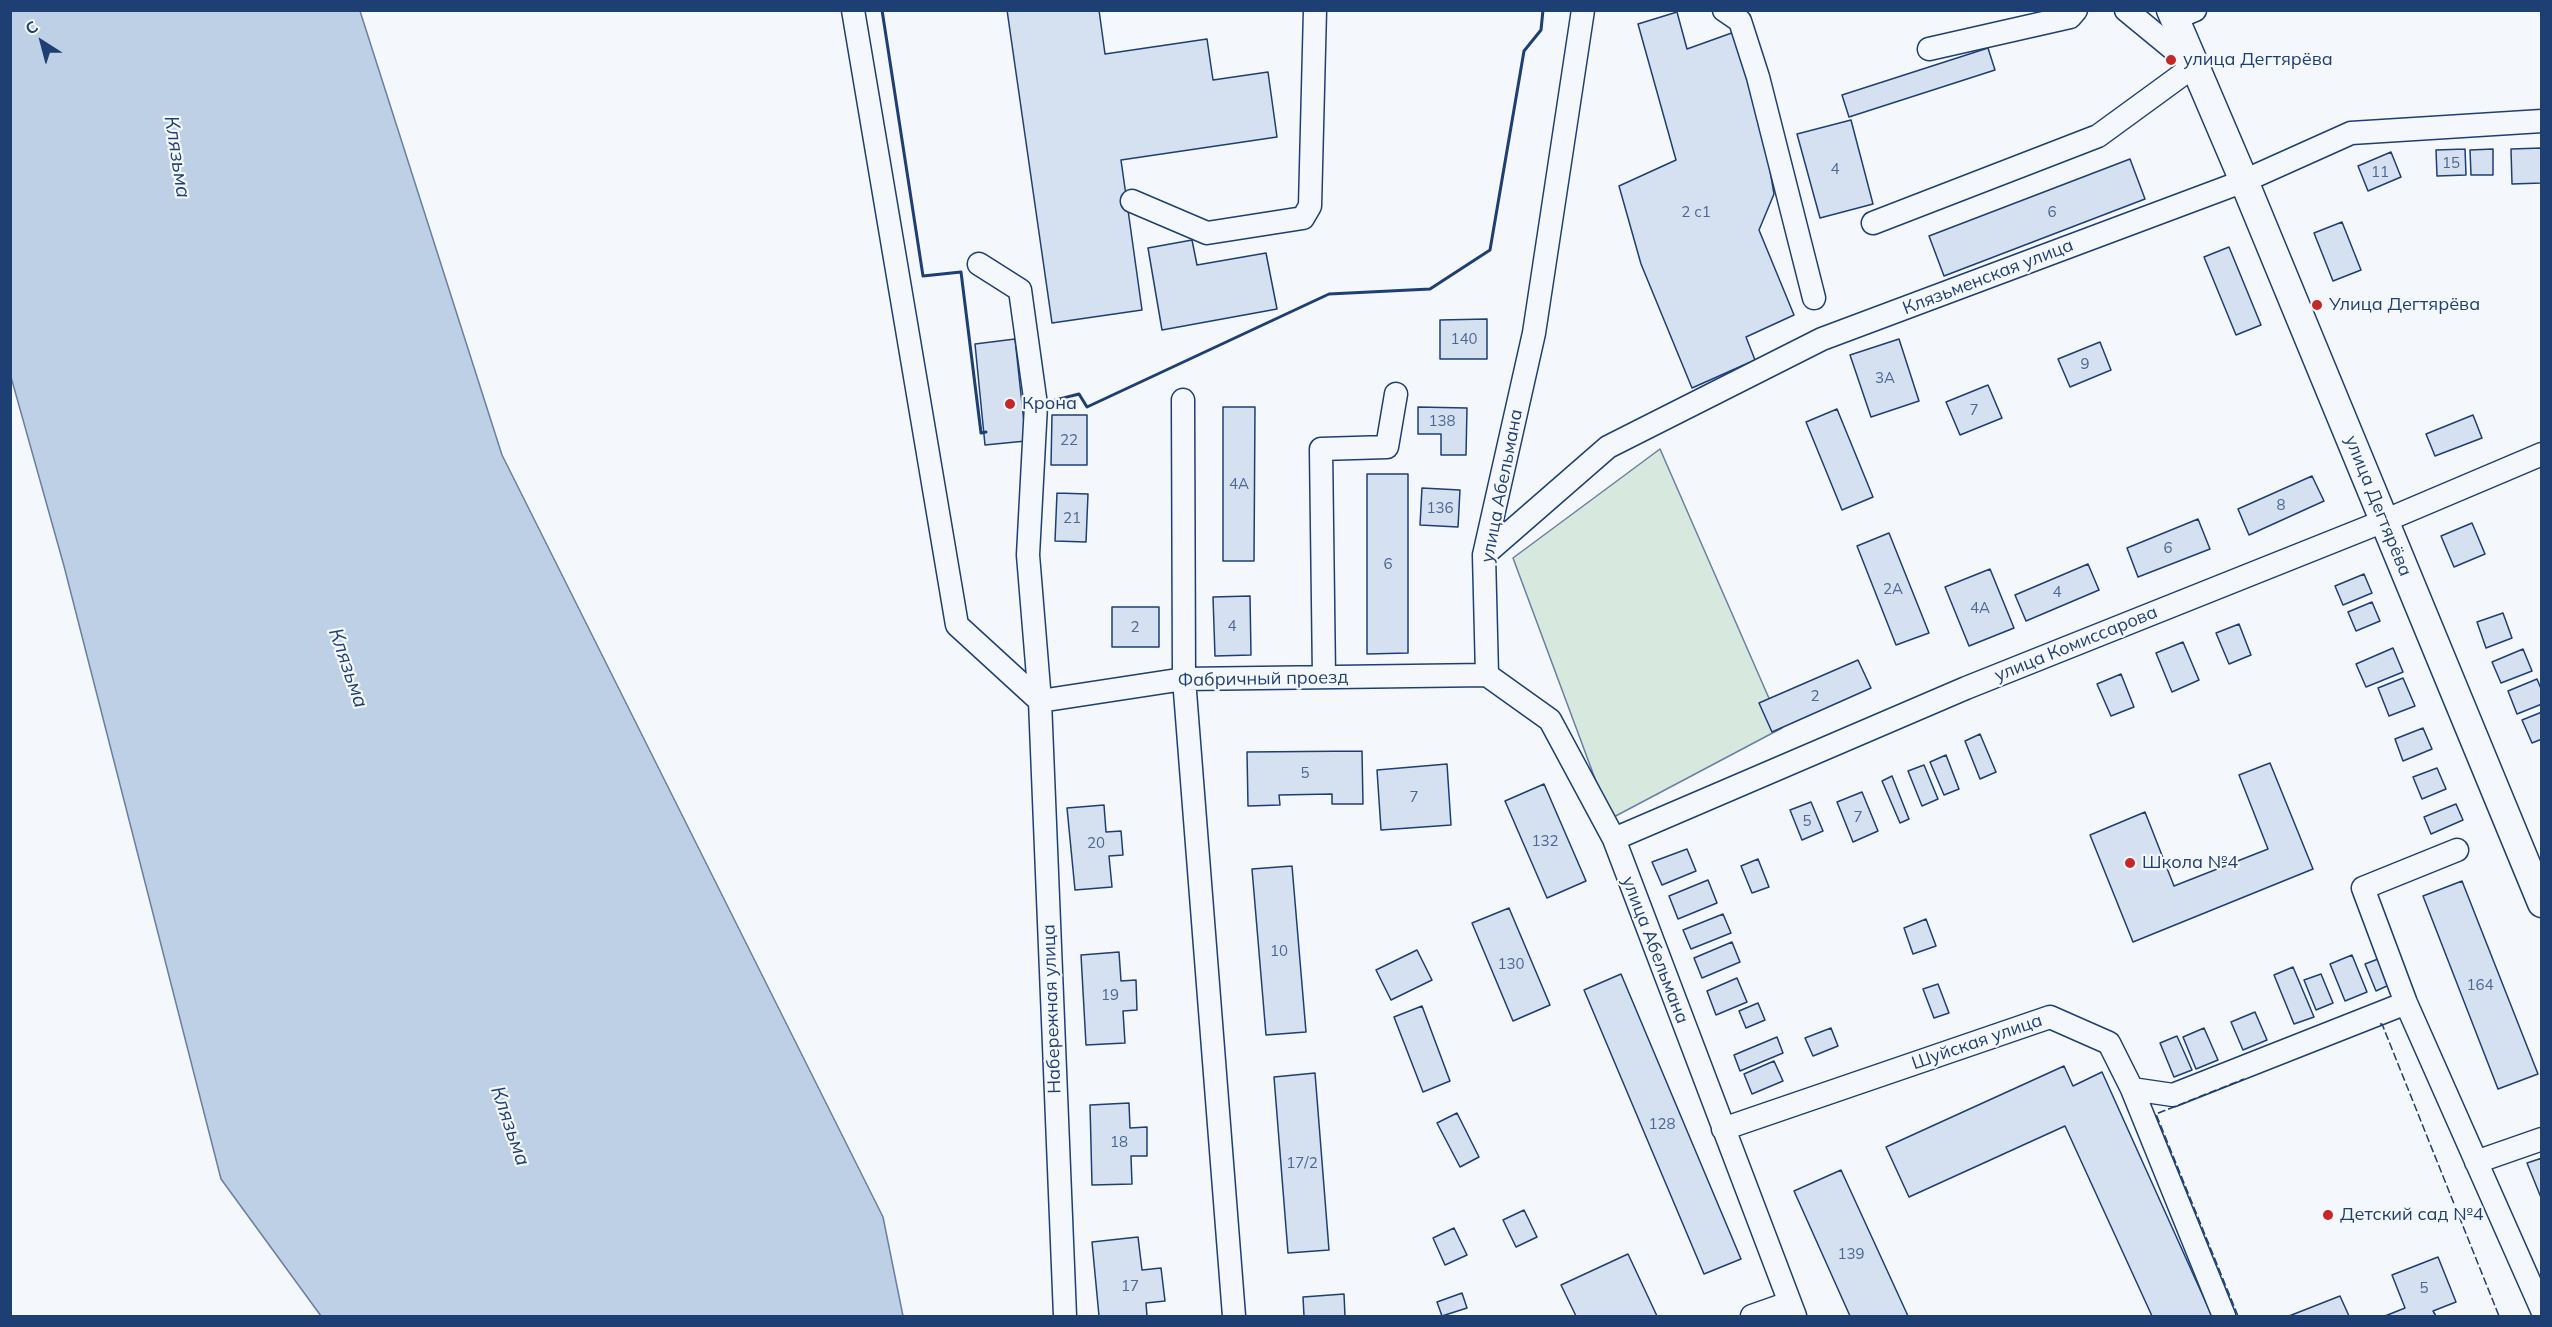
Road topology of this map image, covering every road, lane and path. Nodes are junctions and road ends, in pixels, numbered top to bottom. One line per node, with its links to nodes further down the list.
1 (853, 10): 24 (street)
2 (1315, 10): 12 (street)
3 (1583, 10): 20 (street, улица Абельмана)
4 (1724, 10): 15 (street)
5 (2076, 10): 8 (street)
6 (2126, 10): 9 (street)
7 (2180, 13): 9 (main road, улица Дегтярёва)
8 (1929, 49)
9 (2194, 66): 11 (main road, улица Дегтярёва); 13 (street)
10 (2541, 121): 11 (street, Клязьменская улица)
11 (2244, 181): 19 (main road, улица Дегтярёва); 20 (street, Клязьменская улица)
12 (1132, 201)
13 (1873, 223)
14 (979, 264): 24 (street, Набережная улица)
15 (1814, 298)
16 (1396, 394): 22 (street)
17 (1183, 400): 23 (street)
18 (2541, 454): 19 (street, улица Комиссарова)
19 (2384, 521): 25 (street, улица Комиссарова); 27 (main road, улица Дегтярёва)
20 (1484, 555): 21 (street, улица Абельмана)
21 (1486, 675): 22 (street, Фабричный проезд); 25 (street, улица Абельмана)
22 (1324, 677): 23 (street, Фабричный проезд)
23 (1184, 679): 24 (street, Фабричный проезд); 36 (street)
24 (1040, 701): 35 (street, Набережная улица)
25 (1614, 839): 30 (street, улица Абельмана)
26 (2457, 850): 28 (street)
27 (2541, 903)
28 (2406, 1004): 29 (street); 32 (street)
29 (2132, 1089): 30 (street, Шуйская улица); 38 (street, Шуйская улица)
30 (1723, 1129): 33 (street, улица Абельмана)
31 (2541, 1139): 32 (street)
32 (2476, 1162): 34 (street)
33 (1792, 1310): 37 (street)
34 (2541, 1310)
35 (1065, 1317)
36 (1234, 1317)
37 (1752, 1317)
38 (2224, 1317)

